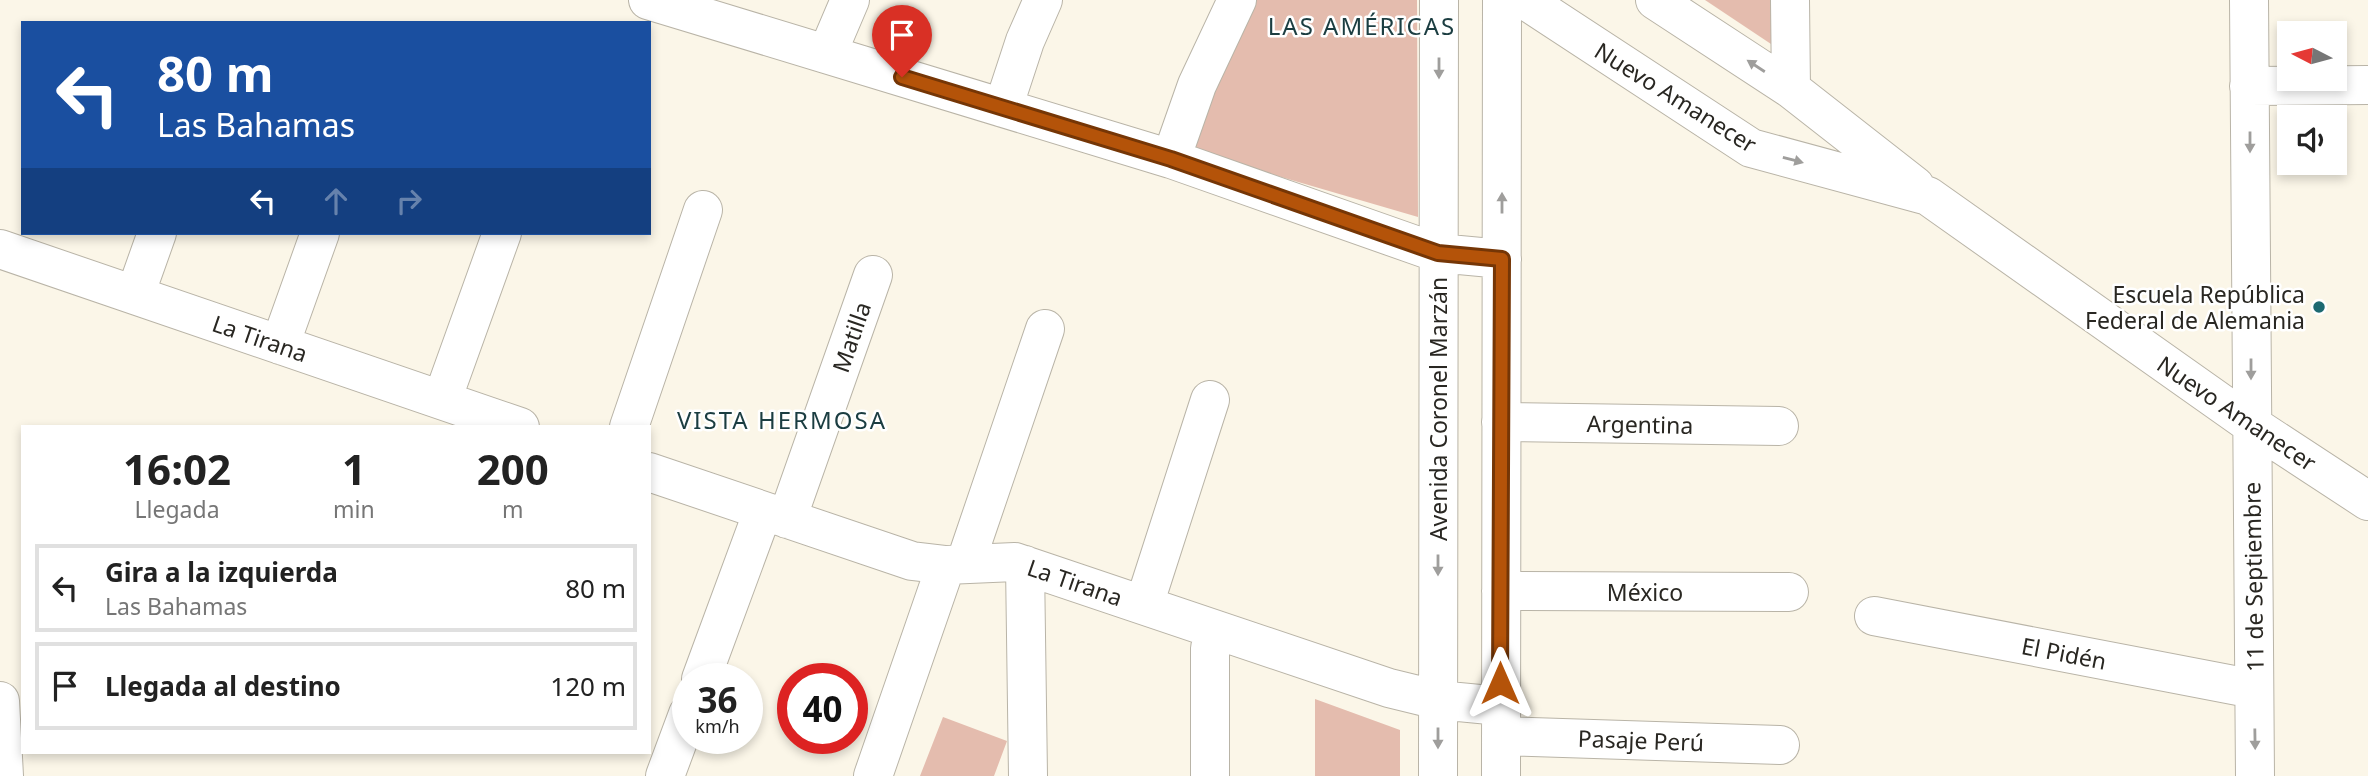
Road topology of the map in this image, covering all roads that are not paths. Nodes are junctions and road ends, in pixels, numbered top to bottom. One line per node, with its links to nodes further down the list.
1 (850, 0): 11 (street)
2 (1043, 0): 15 (street)
3 (1237, 0): 16 (street)
4 (1439, 0): 23 (street, Avenida Coronel Marzán, one-way to 23)
5 (1502, 0): 24 (street, one-way to 5)
6 (1525, 0): 17 (street, Nuevo Amanecer, one-way to 17)
7 (1655, 0): 14 (street, one-way to 7)
8 (1790, 0): 14 (street)
9 (2249, 0): 13 (street, 11 de Septiembre)
10 (652, 1): 11 (street)
11 (827, 54): 15 (street)
12 (2368, 85): 13 (street)
13 (2249, 86): 34 (street, 11 de Septiembre, one-way to 34)
14 (1791, 89): 17 (street)
15 (1003, 108): 16 (street)
16 (1171, 159): 23 (street)
17 (1928, 196): 34 (street, Nuevo Amanecer)
18 (704, 210): 33 (street)
19 (156, 235): 26 (street)
20 (319, 235): 28 (street)
21 (501, 235): 29 (street)
22 (0, 249): 26 (street, La Tirana)
23 (1438, 253): 24 (street); 48 (street, Avenida Coronel Marzán, one-way to 48)
24 (1502, 259): 31 (street)
25 (873, 275): 38 (street, Matilla)
26 (135, 295): 28 (street, La Tirana)
27 (1045, 329): 39 (street)
28 (280, 345): 29 (street, La Tirana)
29 (442, 400): 32 (street, La Tirana)
30 (1210, 400): 43 (street)
31 (1502, 422): 35 (street, Argentina); 41 (street)
32 (514, 425)
33 (630, 425)
34 (2252, 425): 37 (street, Nuevo Amanecer); 47 (street, 11 de Septiembre)
35 (1779, 426)
36 (651, 472): 38 (street, La Tirana)
37 (2368, 501)
38 (775, 515): 39 (street, La Tirana); 46 (street, Matilla)
39 (955, 565): 40 (street, La Tirana); 55 (street)
40 (1025, 565): 43 (street, La Tirana); 56 (street)
41 (1501, 591): 42 (street, México); 50 (street)
42 (1789, 592)
43 (1144, 605): 45 (street, La Tirana)
44 (1874, 616): 47 (street, El Pidén)
45 (1219, 632): 48 (street, La Tirana); 57 (street)
46 (708, 663)
47 (2254, 689): 60 (street, 11 de Septiembre, one-way to 60)
48 (1438, 700): 50 (street, La Tirana); 58 (street, Avenida Coronel Marzán, one-way to 58)
49 (0, 701): 53 (street)
50 (1500, 721): 51 (street, Pasaje Perú); 59 (street)
51 (1780, 745)
52 (673, 754): 54 (street)
53 (4, 776)
54 (665, 776)
55 (873, 776)
56 (1028, 776)
57 (1210, 776)
58 (1438, 776)
59 (1500, 776)
60 (2255, 776)

